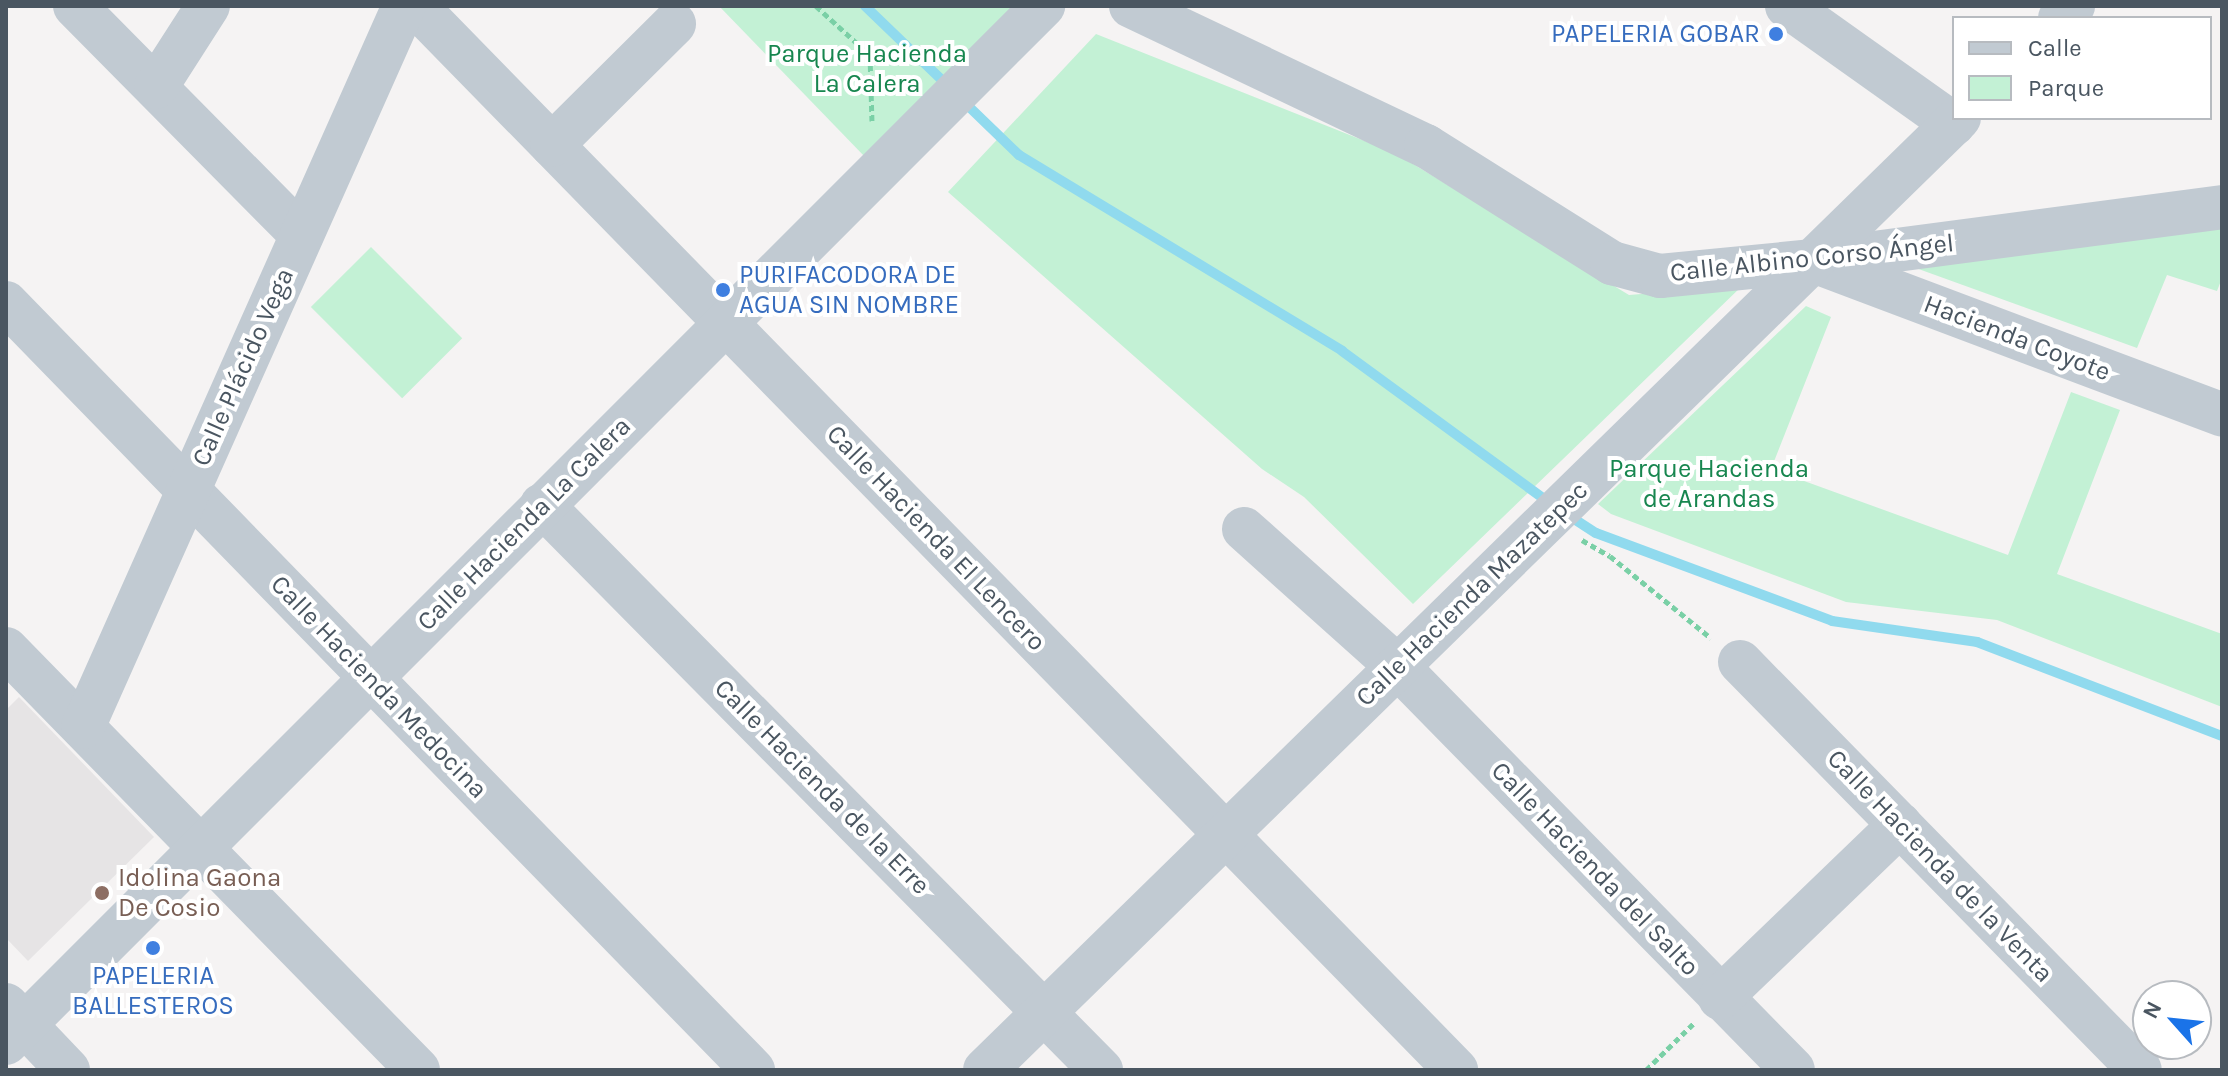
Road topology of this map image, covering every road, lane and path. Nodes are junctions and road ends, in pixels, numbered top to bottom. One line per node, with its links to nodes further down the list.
1 (75, 6): 10 (street)
2 (208, 6): 10 (street)
3 (404, 6): 16 (street, Calle Plácido Vega)
4 (416, 6): 13 (street, Calle Hacienda El Lencero)
5 (816, 6): 14 (path)
6 (1043, 6): 14 (street, Calle Hacienda La Calera)
7 (1131, 6): 17 (street, Calle Albino Corso Ángel)
8 (1787, 6): 11 (street)
9 (674, 24): 13 (street)
10 (156, 87): 16 (street)
11 (1952, 118)
12 (1956, 121): 17 (street, Calle Hacienda Mazatepec)
13 (552, 145): 19 (street, Calle Hacienda El Lencero)
14 (874, 174): 19 (street, Calle Hacienda La Calera)
15 (2222, 207): 17 (street, Calle Albino Corso Ángel)
16 (302, 235): 21 (street, Calle Plácido Vega)
17 (1813, 261): 20 (street, Hacienda Coyote); 23 (street, Calle Hacienda Mazatepec)
18 (6, 303): 21 (street, Calle Hacienda Medocina)
19 (725, 322): 22 (street, Calle Hacienda La Calera); 31 (street, Calle Hacienda El Lencero)
20 (2222, 415)
21 (189, 489): 28 (street, Calle Hacienda Medocina); 29 (street, Calle Plácido Vega)
22 (542, 505): 28 (street, Calle Hacienda La Calera); 34 (street, Calle Hacienda de la Erre)
23 (1546, 520): 26 (path); 27 (street, Calle Hacienda Mazatepec)
24 (1244, 529): 27 (street, Calle Hacienda del Salto)
25 (6, 649): 29 (street)
26 (1740, 662): 30 (street, Calle Hacienda de la Venta)
27 (1398, 667): 31 (street, Calle Hacienda Mazatepec); 33 (street, Calle Hacienda del Salto)
28 (369, 679): 32 (street, Calle Hacienda La Calera); 38 (street, Calle Hacienda Medocina)
29 (83, 727): 32 (street)
30 (1900, 825): 33 (street); 44 (street, Calle Hacienda de la Venta)
31 (1226, 834): 34 (street, Calle Hacienda Mazatepec); 41 (street, Calle Hacienda El Lencero)
32 (201, 848): 35 (street, Calle Hacienda La Calera); 37 (street)
33 (1720, 998): 42 (path); 43 (street, Calle Hacienda del Salto)
34 (1044, 1012): 39 (street, Calle Hacienda Mazatepec); 40 (street, Calle Hacienda de la Erre)
35 (12, 1024): 36 (street)
36 (68, 1070)
37 (418, 1070)
38 (753, 1070)
39 (985, 1070)
40 (1101, 1070)
41 (1456, 1070)
42 (1646, 1070)
43 (1793, 1070)
44 (2140, 1070)

